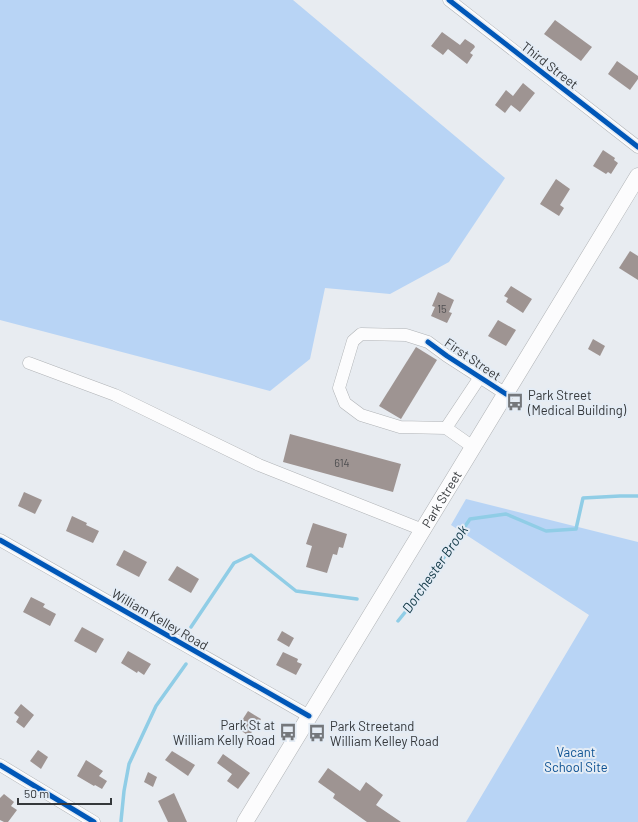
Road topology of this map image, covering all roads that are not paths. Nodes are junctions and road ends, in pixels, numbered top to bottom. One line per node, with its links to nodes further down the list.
1 (449, 0): 2 (street, Third Street)
2 (638, 147)
3 (638, 176): 6 (main road, Park Street)
4 (29, 363): 9 (street)
5 (480, 377): 6 (street, First Street); 7 (street); 7 (street, First Street)
6 (506, 394): 8 (main road, Park Street)
7 (446, 428): 8 (street)
8 (473, 447): 9 (main road, Park Street)
9 (423, 530): 11 (main road, Park Street)
10 (0, 540): 11 (street, William Kelley Road)
11 (309, 716): 14 (main road, Park Street)
12 (0, 765): 13 (street)
13 (94, 822)
14 (245, 822)

